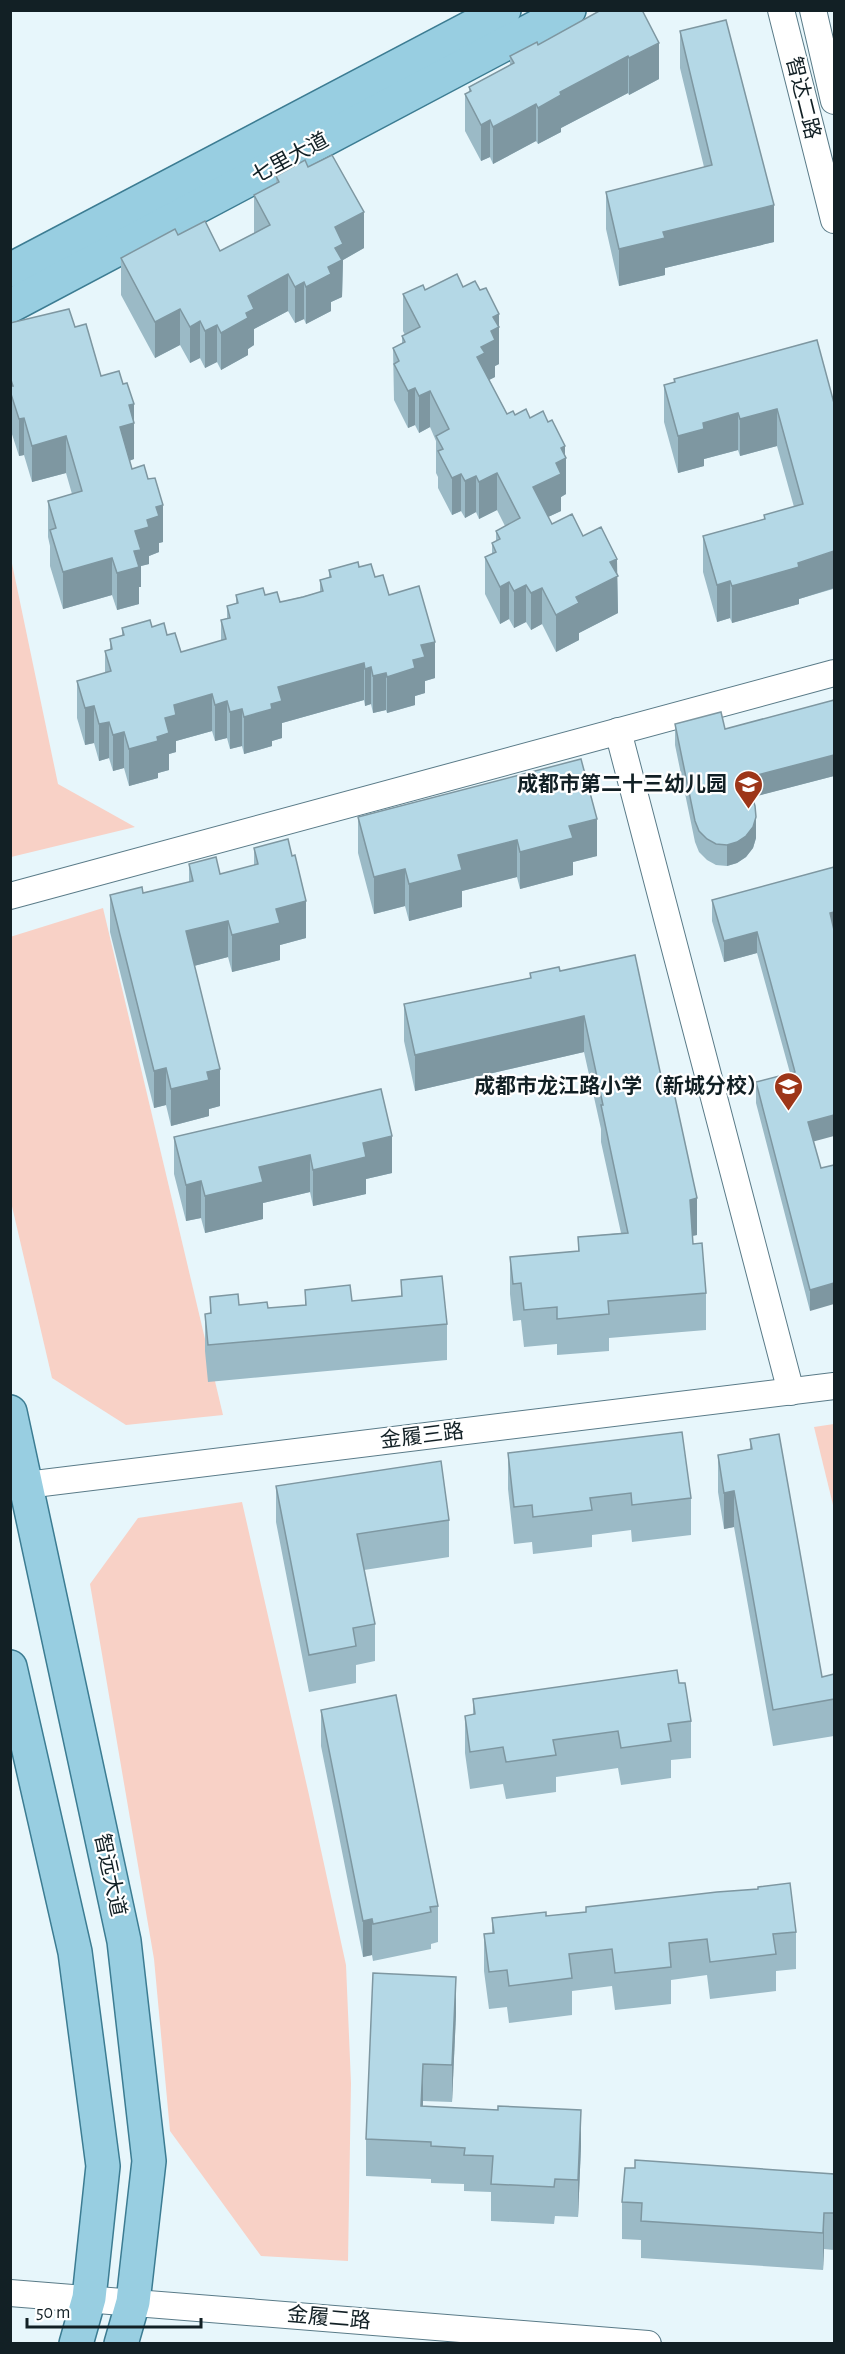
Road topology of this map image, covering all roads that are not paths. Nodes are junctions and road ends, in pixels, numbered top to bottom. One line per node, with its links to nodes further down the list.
1 (504, 10): 7 (main road, 七里大道)
2 (569, 10): 8 (main road, 七里大道)
3 (781, 10): 6 (street, 智达二路)
4 (813, 10): 5 (street, 智达二路)
5 (834, 101)
6 (834, 220)
7 (10, 270)
8 (10, 306)
9 (834, 673): 10 (street)
10 (618, 731): 11 (street); 13 (street)
11 (10, 896)
12 (834, 1386): 13 (street, 金履三路)
13 (791, 1392): 15 (street, 金履三路)
14 (10, 1412): 15 (main road, 智远大道)
15 (19, 1486): 19 (main road, 智远大道)
16 (10, 1666): 18 (main road)
17 (10, 2293): 18 (street, 金履二路)
18 (89, 2298): 19 (street, 金履二路); 20 (main road)
19 (133, 2302): 21 (main road, 智远大道); 22 (street, 金履二路)
20 (76, 2343)
21 (121, 2343)
22 (648, 2343)

